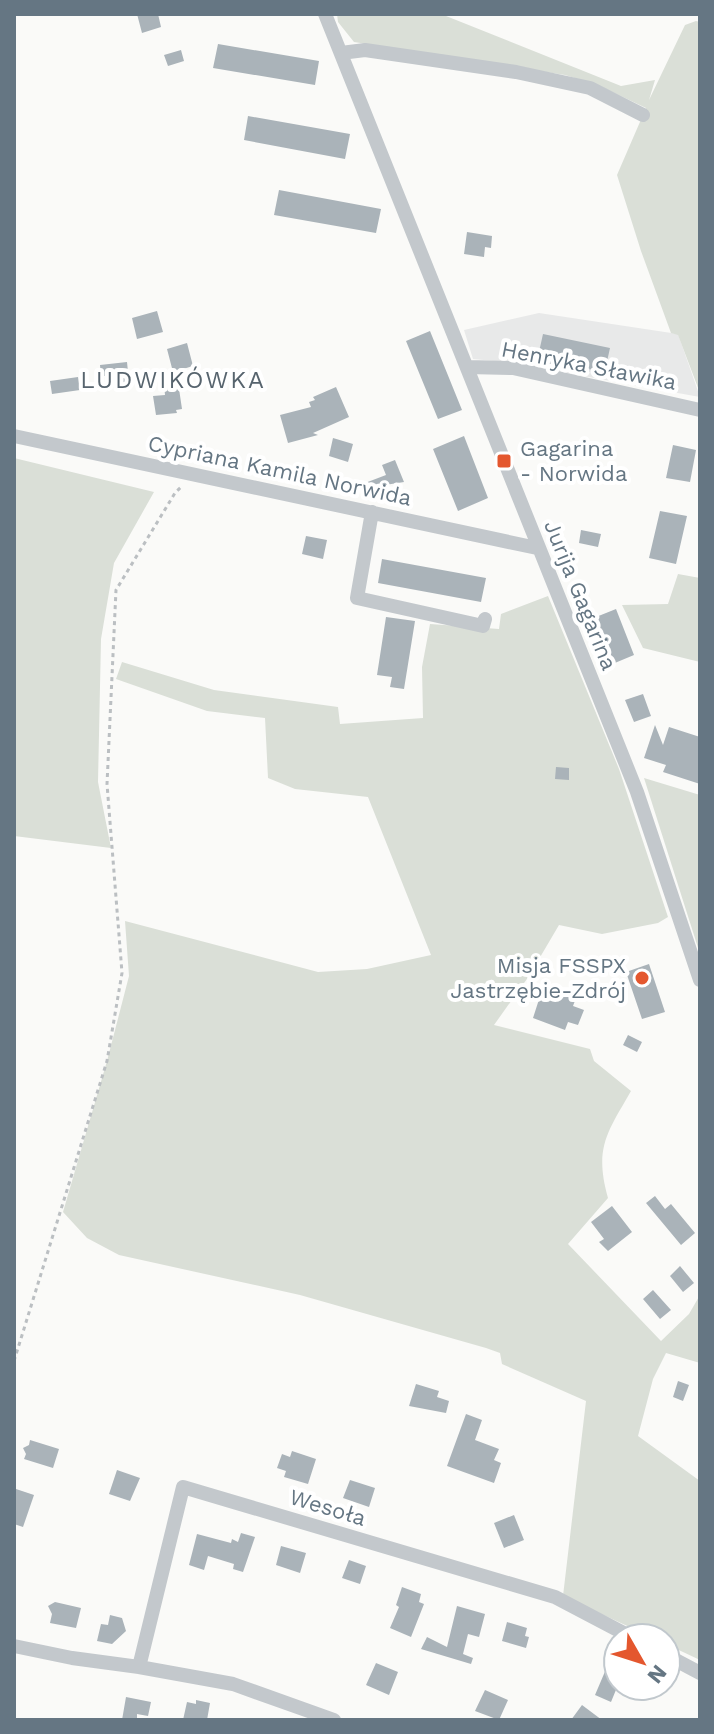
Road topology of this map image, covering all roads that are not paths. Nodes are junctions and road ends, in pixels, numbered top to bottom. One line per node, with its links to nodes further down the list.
1 (325, 14): 2 (street, Jurija Gagarina)
2 (341, 53): 3 (street); 4 (street, Jurija Gagarina)
3 (643, 115)
4 (468, 367): 5 (street, Henryka Sławika); 8 (street, Jurija Gagarina)
5 (700, 410)
6 (14, 436): 7 (street, Cypriana Kamila Norwida)
7 (372, 512): 8 (street, Cypriana Kamila Norwida); 9 (street)
8 (537, 548): 10 (street, Jurija Gagarina)
9 (485, 619)
10 (700, 980)
11 (603, 1622): 14 (street, Wesoła)
12 (14, 1646): 14 (street)
13 (682, 1663): 15 (street)
14 (139, 1667): 16 (street)
15 (700, 1673)
16 (334, 1720)

